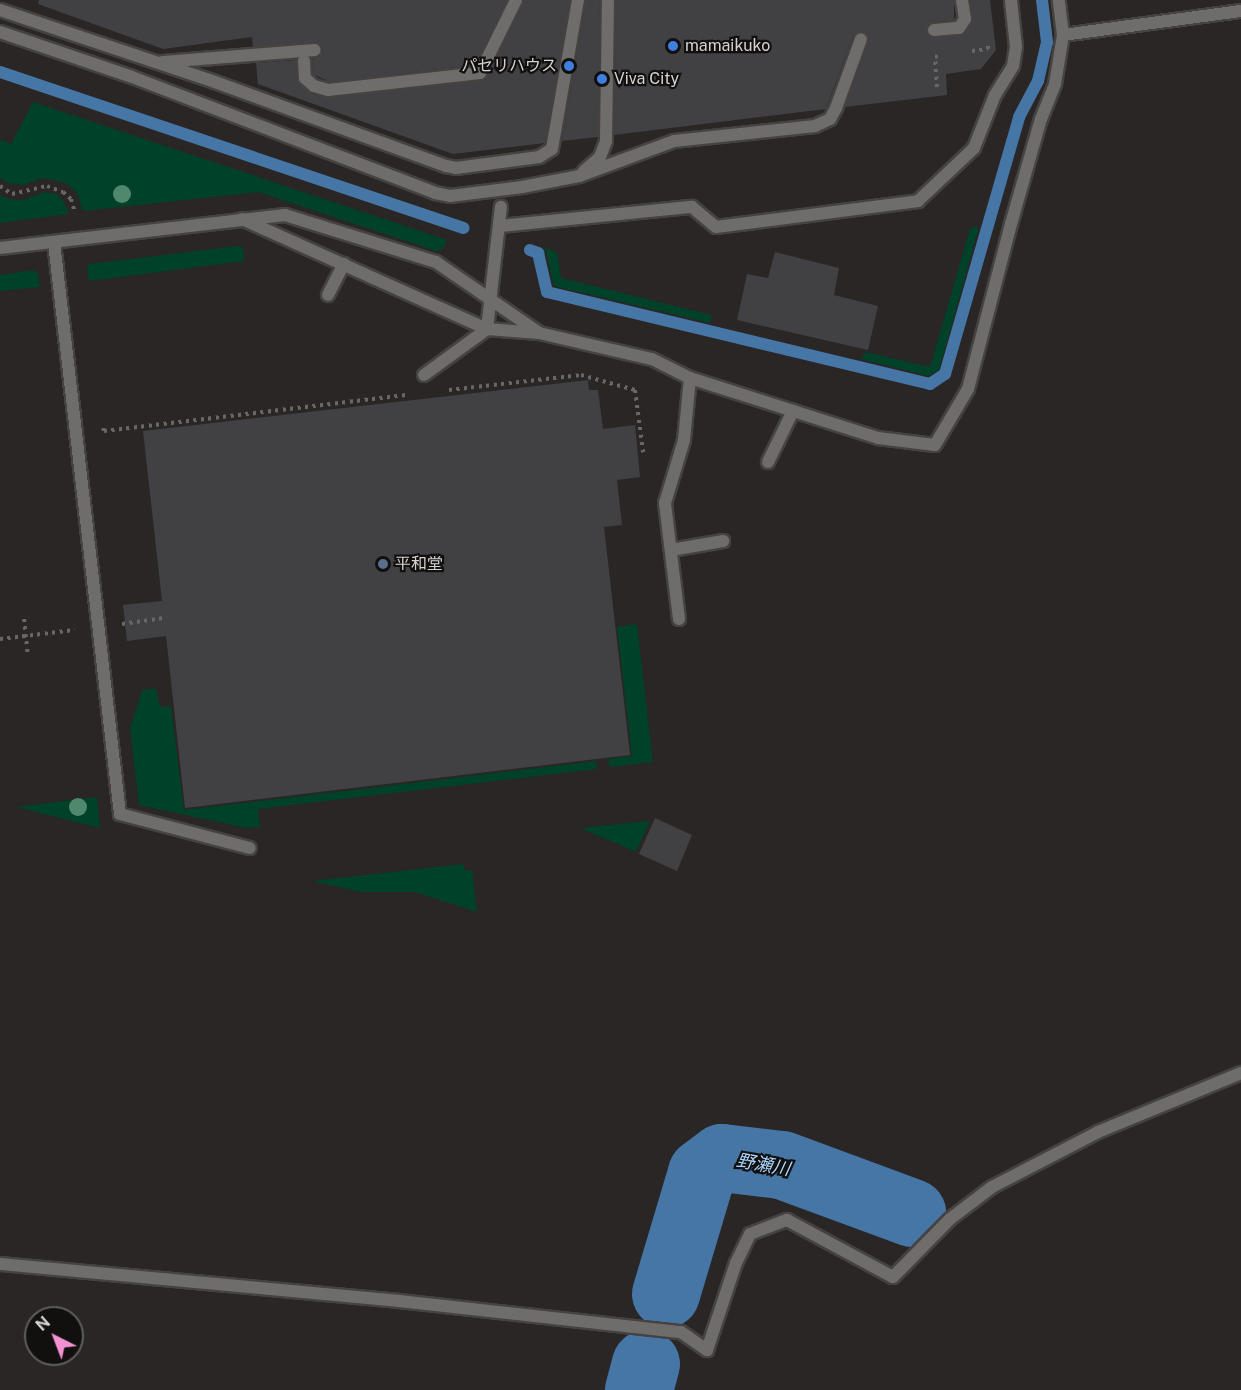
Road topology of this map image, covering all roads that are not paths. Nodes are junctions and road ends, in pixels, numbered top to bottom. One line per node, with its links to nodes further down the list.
1 (516, 0): 14 (street)
2 (578, 0): 15 (street)
3 (608, 0): 16 (street)
4 (962, 0): 9 (street)
5 (1011, 0): 19 (street)
6 (1059, 0): 11 (street)
7 (0, 9): 15 (street)
8 (1241, 11): 11 (street)
9 (934, 30)
10 (0, 32): 16 (street)
11 (1062, 35): 29 (street)
12 (861, 39): 16 (street)
13 (315, 50): 15 (street)
14 (304, 61)
15 (156, 63)
16 (579, 176)
17 (501, 207): 19 (street)
18 (242, 219): 20 (street); 22 (street); 24 (street)
19 (500, 226): 24 (street)
20 (54, 242): 21 (street); 34 (street)
21 (0, 248)
22 (344, 264): 23 (street); 25 (street)
23 (328, 295)
24 (491, 300): 25 (street); 26 (street)
25 (487, 329): 26 (street); 27 (street)
26 (539, 333): 28 (street)
27 (424, 375)
28 (690, 378): 29 (street); 32 (street)
29 (793, 411): 30 (street)
30 (768, 462)
31 (723, 541): 32 (street)
32 (671, 550): 33 (street)
33 (679, 619)
34 (250, 848)
35 (1241, 1073): 36 (street)
36 (0, 1264)

